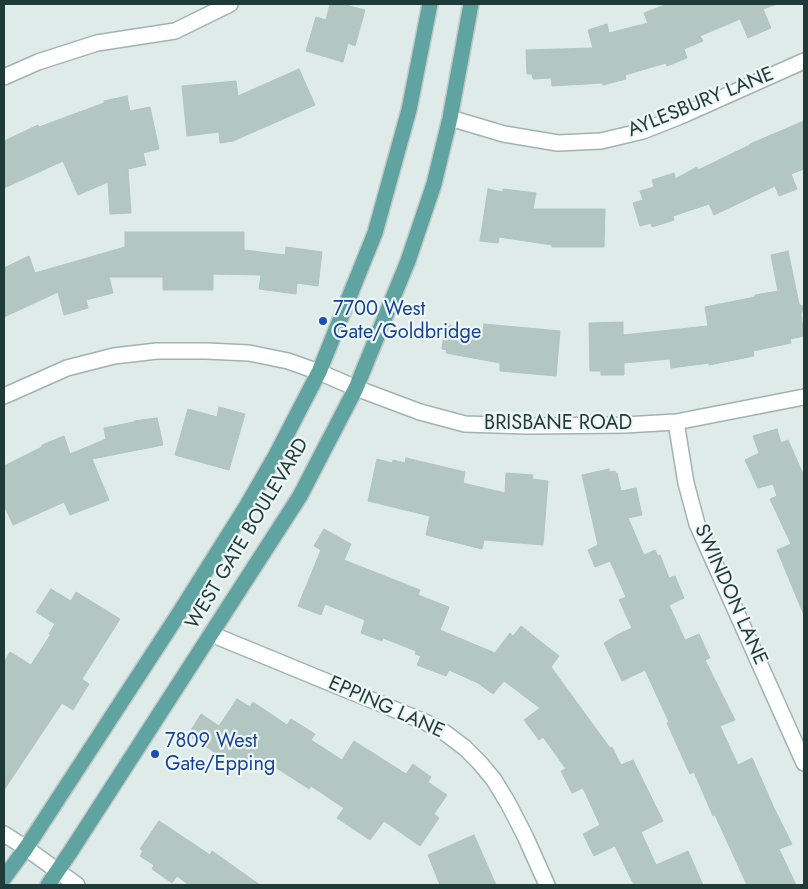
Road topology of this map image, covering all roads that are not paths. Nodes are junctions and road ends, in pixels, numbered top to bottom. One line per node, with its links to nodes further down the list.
1 (230, 4): 5 (street)
2 (430, 4): 7 (main road, WEST GATE BOULEVARD)
3 (471, 4): 6 (main road, WEST GATE BOULEVARD)
4 (804, 61): 6 (street, AYLESBURY LANE)
5 (4, 77)
6 (450, 118): 8 (main road, WEST GATE BOULEVARD)
7 (319, 372): 8 (street, BRISBANE ROAD); 9 (street, BRISBANE ROAD); 15 (main road, WEST GATE BOULEVARD)
8 (356, 388): 11 (street, BRISBANE ROAD); 12 (main road, WEST GATE BOULEVARD)
9 (4, 396)
10 (804, 397): 11 (street, BRISBANE ROAD)
11 (676, 422): 13 (street, SWINDON LANE)
12 (211, 634): 16 (main road, WEST GATE BOULEVARD); 20 (street, EPPING LANE)
13 (804, 763)
14 (4, 834): 15 (street)
15 (26, 848): 16 (street); 17 (main road, WEST GATE BOULEVARD)
16 (58, 871): 18 (main road, WEST GATE BOULEVARD); 19 (street)
17 (4, 878)
18 (48, 885)
19 (77, 885)
20 (547, 885)

